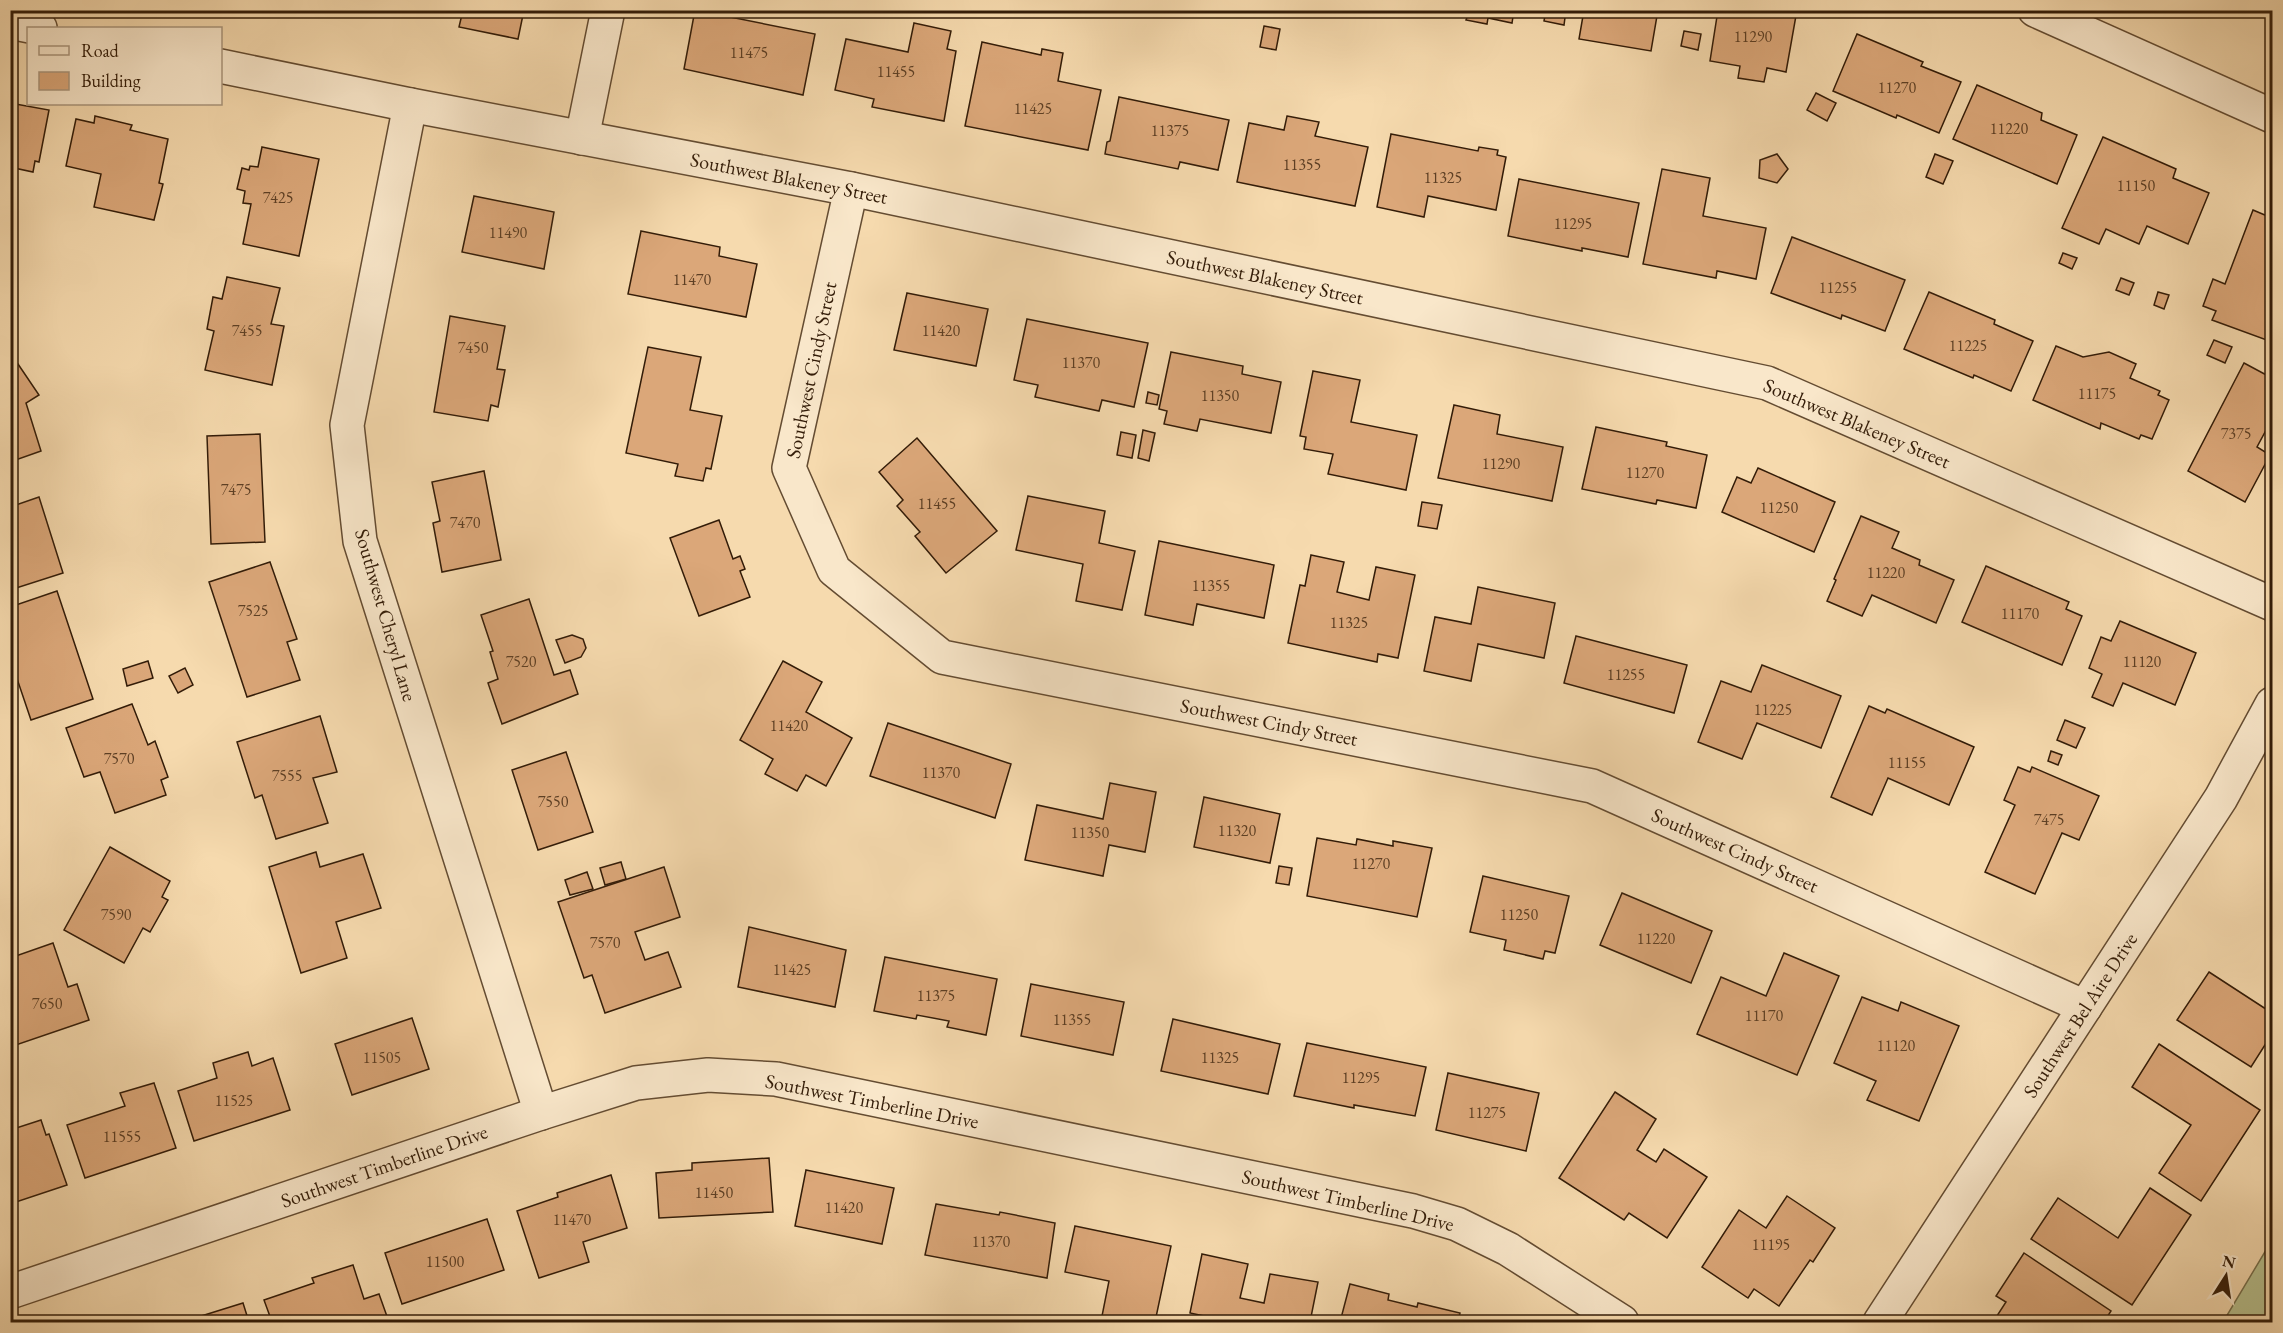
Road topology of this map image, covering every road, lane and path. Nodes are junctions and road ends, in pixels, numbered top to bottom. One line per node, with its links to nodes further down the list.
1 (608, 10): 8 (street)
2 (2035, 10): 7 (street)
3 (10, 22): 4 (street)
4 (35, 27)
5 (222, 66): 6 (street, Southwest Blakeney Street)
6 (410, 105): 8 (street, Southwest Blakeney Street); 13 (street, Southwest Cheryl Lane)
7 (2272, 116)
8 (582, 138): 9 (street, Southwest Blakeney Street)
9 (851, 189): 10 (street, Southwest Blakeney Street); 12 (street, Southwest Cindy Street)
10 (2272, 604)
11 (2272, 704): 12 (street, Southwest Bel Aire Drive)
12 (2085, 1007): 16 (street, Southwest Bel Aire Drive)
13 (541, 1113): 14 (street, Southwest Timberline Drive); 15 (street, Southwest Timberline Drive)
14 (10, 1292)
15 (1622, 1323)
16 (1880, 1323)

